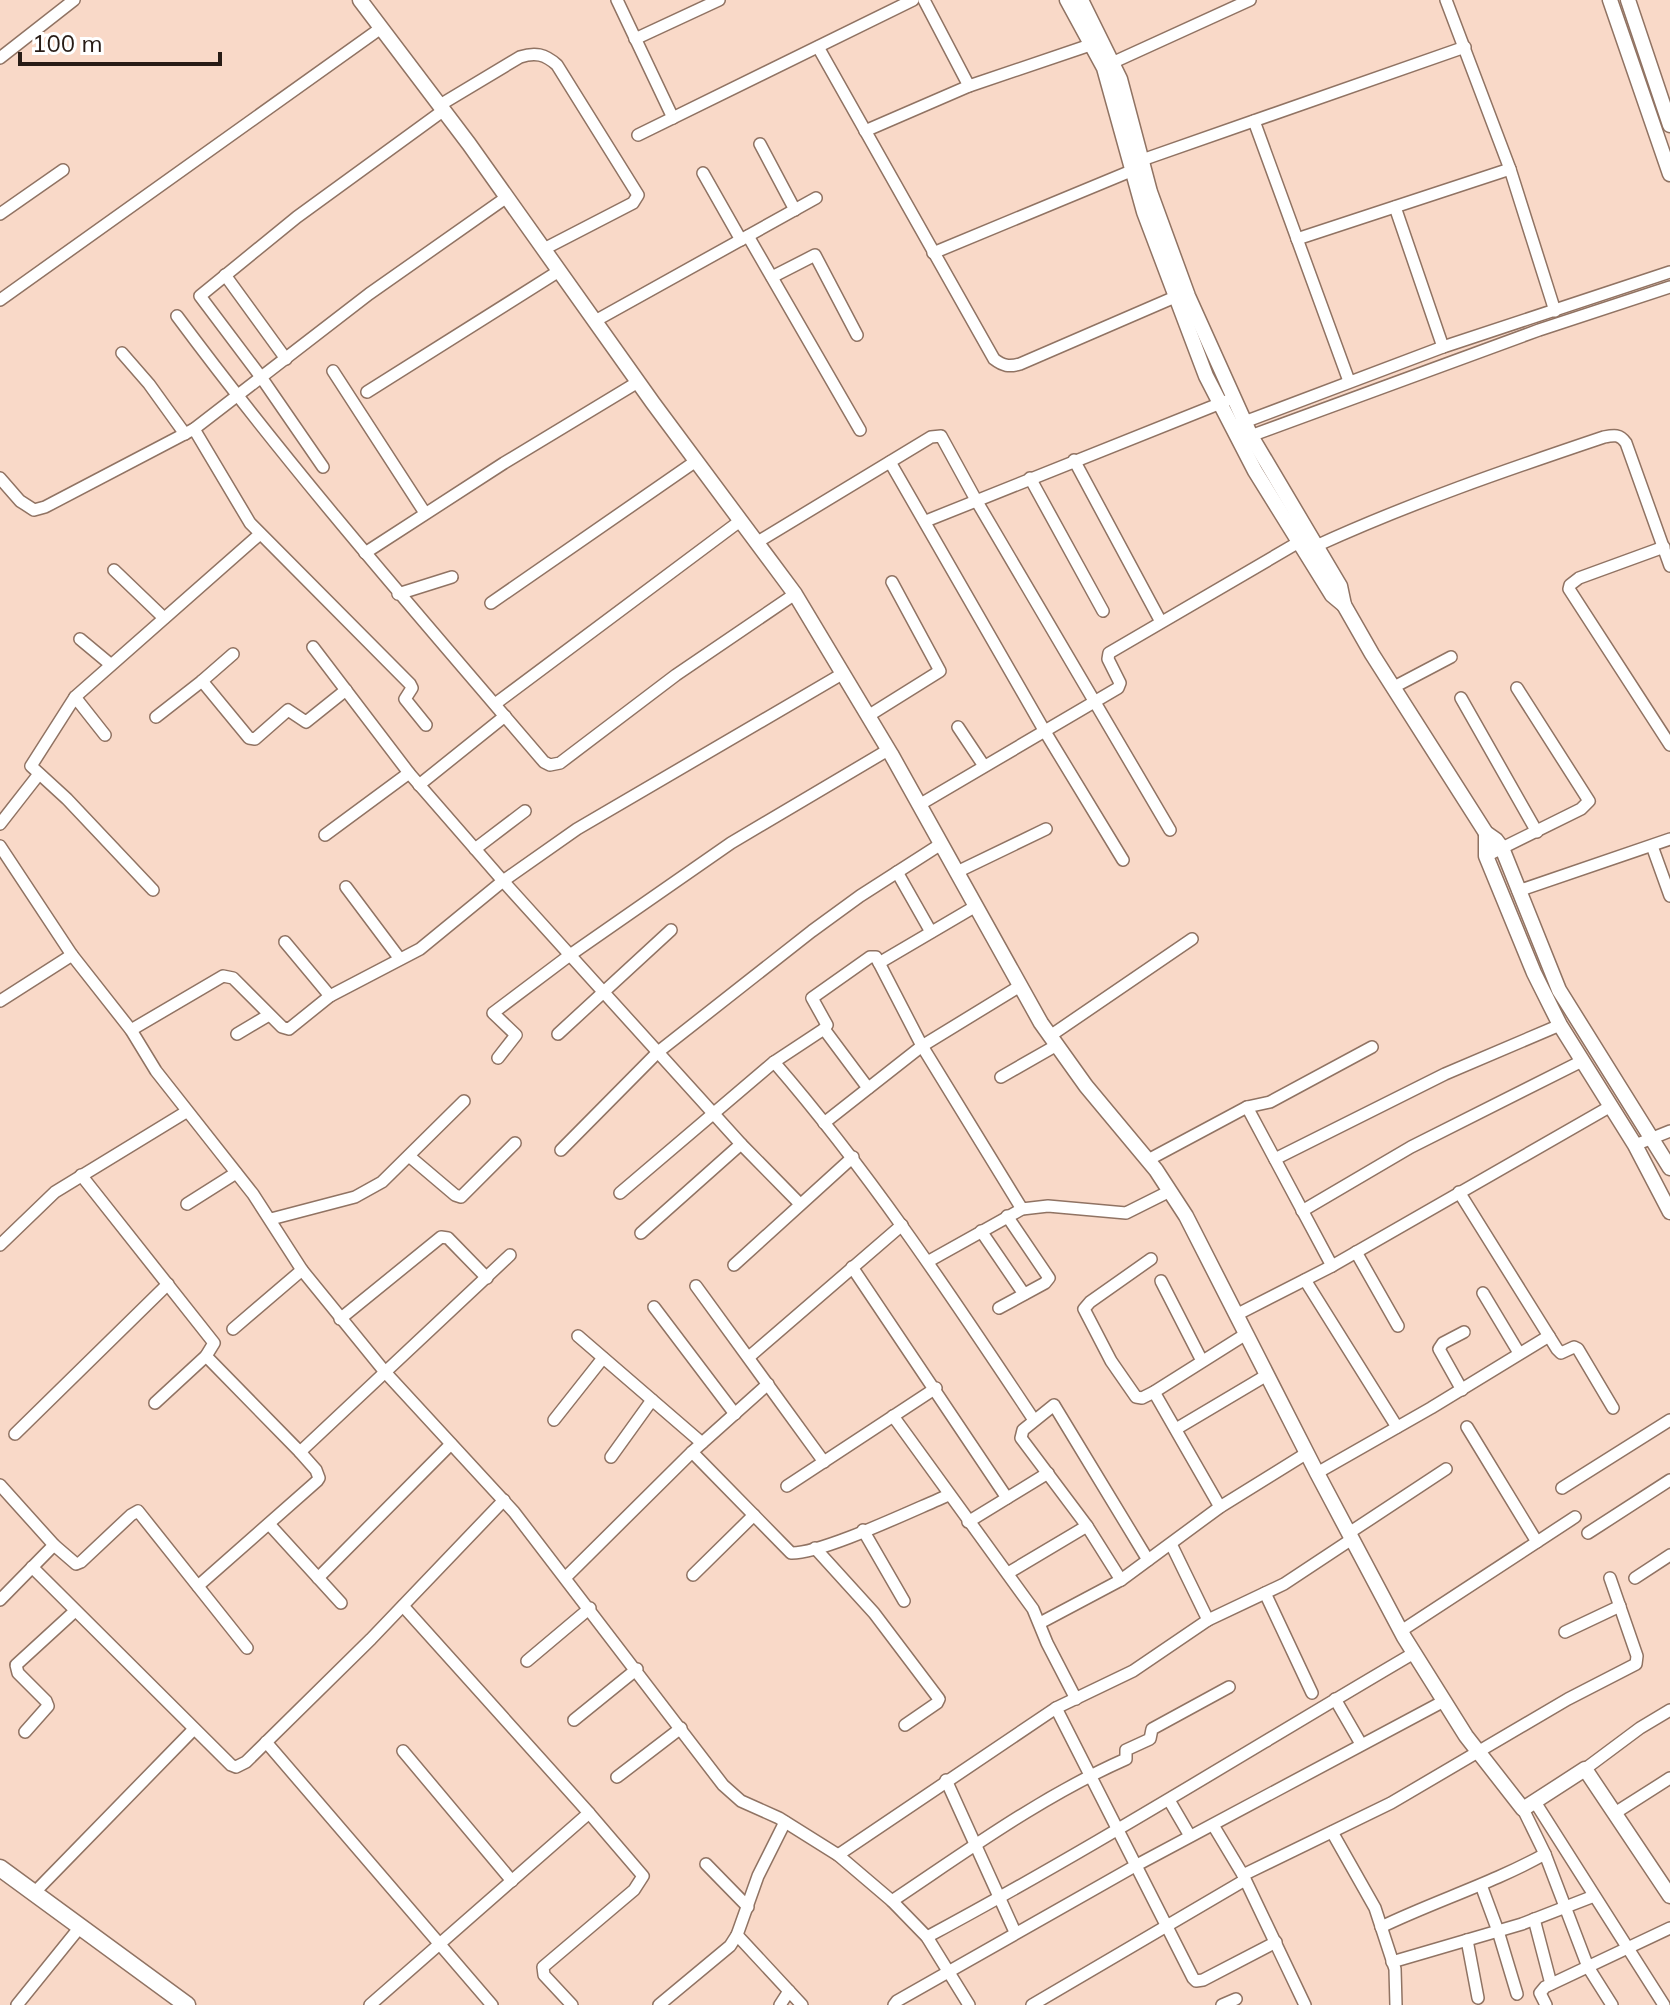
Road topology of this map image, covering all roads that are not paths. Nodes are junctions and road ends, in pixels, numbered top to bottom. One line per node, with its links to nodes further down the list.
1 (74, 0): 18 (street)
2 (360, 0): 13 (street)
3 (617, 0): 14 (street)
4 (719, 0): 14 (street)
5 (913, 0): 16 (street)
6 (924, 0): 20 (street)
7 (1067, 0): 15 (street)
8 (1081, 0): 15 (street)
9 (1250, 0): 19 (street)
10 (1446, 0): 17 (street)
11 (1610, 0): 33 (street)
12 (1628, 0): 24 (street)
13 (381, 28): 21 (street); 49 (street)
14 (635, 39): 22 (street)
15 (1097, 42): 19 (street); 20 (street); 31 (street)
16 (818, 47): 22 (street); 25 (street)
17 (1465, 47): 23 (street); 29 (street)
18 (0, 58)
19 (1114, 62): 28 (street)
20 (969, 86): 25 (street)
21 (442, 107): 34 (street); 41 (street); 45 (street)
22 (673, 118): 26 (street)
23 (1254, 121): 28 (street); 40 (street)
24 (1670, 125)
25 (865, 131): 42 (street)
26 (638, 135)
27 (760, 144): 37 (street)
28 (1142, 160): 63 (street)
29 (1510, 169): 36 (street); 50 (street)
30 (63, 170): 38 (street)
31 (1131, 171): 42 (street); 48 (street)
32 (703, 173): 39 (street)
33 (1670, 174)
34 (507, 197): 41 (street); 56 (street)
35 (816, 198): 37 (street)
36 (1395, 207): 40 (street); 54 (street)
37 (795, 210): 39 (street)
38 (0, 214)
39 (745, 238): 46 (street); 52 (street)
40 (1297, 239): 59 (street)
41 (544, 249): 43 (street)
42 (933, 253): 48 (street)
43 (559, 271): 52 (street); 61 (street)
44 (1670, 272): 50 (street)
45 (225, 275): 56 (street); 58 (street)
46 (772, 277): 53 (street); 65 (street)
47 (1670, 287): 67 (street)
48 (1175, 297): 64 (street)
49 (0, 300)
50 (1555, 311): 54 (street)
51 (177, 316): 62 (street)
52 (595, 321): 60 (street)
53 (857, 335)
54 (1443, 347): 59 (street)
55 (122, 353): 66 (street)
56 (286, 359): 58 (street)
57 (333, 371): 75 (street)
58 (261, 377): 62 (street); 71 (street)
59 (1349, 381): 67 (street)
60 (638, 382): 69 (street); 75 (street)
61 (367, 392)
62 (236, 396): 66 (street); 83 (street)
63 (1234, 397): 64 (street); 67 (street)
64 (1219, 403): 67 (street); 68 (street)
65 (860, 430)
66 (189, 432): 72 (street); 78 (street)
67 (1241, 432): 79 (street); 81 (street)
68 (1074, 460): 73 (street); 94 (street)
69 (696, 461): 76 (street); 90 (street)
70 (890, 462): 74 (street); 77 (street); 80 (street)
71 (323, 467)
72 (0, 478)
73 (1030, 478): 74 (street); 92 (street)
74 (976, 500): 77 (street); 107 (street)
75 (425, 513): 83 (street)
76 (740, 521): 80 (street); 108 (street)
77 (926, 521): 114 (street)
78 (260, 534): 93 (street); 112 (street)
79 (1299, 542): 91 (street); 94 (street)
80 (756, 543): 89 (street)
81 (1316, 546): 82 (street); 91 (street)
82 (1664, 547): 84 (street); 116 (street)
83 (365, 553): 88 (street)
84 (1670, 566)
85 (114, 570): 93 (street)
86 (452, 577): 88 (street)
87 (892, 582): 110 (street)
88 (398, 594): 108 (street)
89 (795, 594): 100 (street); 109 (street)
90 (491, 603)
91 (1344, 605): 102 (street)
92 (1103, 611)
93 (164, 618): 99 (street)
94 (1161, 622): 107 (street)
95 (80, 639): 99 (street)
96 (313, 647): 104 (street)
97 (233, 654): 101 (street)
98 (1451, 657): 102 (street)
99 (110, 664): 105 (street)
100 (842, 674): 110 (street); 140 (street)
101 (202, 681): 104 (street); 111 (street)
102 (1394, 687): 128 (street)
103 (1517, 688): 127 (street)
104 (346, 690): 119 (street)
105 (75, 697): 115 (street); 120 (street)
106 (1461, 698): 127 (street)
107 (1094, 701): 114 (street); 126 (street)
108 (495, 704): 109 (street)
109 (505, 716): 121 (street)
110 (868, 716): 117 (street)
111 (156, 717)
112 (426, 725)
113 (958, 727): 118 (street)
114 (1044, 730): 118 (street); 137 (street)
115 (105, 735)
116 (1670, 745)
117 (888, 750): 122 (street); 152 (street)
118 (984, 766): 122 (street)
119 (409, 773): 121 (street); 129 (street)
120 (39, 774): 124 (street); 142 (street)
121 (419, 785): 135 (street)
122 (919, 805): 131 (street)
123 (525, 811): 135 (street)
124 (0, 824)
125 (1046, 829): 139 (street)
126 (1170, 830)
127 (1537, 832): 134 (street)
128 (1486, 833): 134 (street); 136 (street)
129 (325, 835)
130 (1670, 839): 133 (street)
131 (941, 844): 138 (street); 139 (street)
132 (0, 846): 151 (street)
133 (1652, 846): 143 (street); 144 (street)
134 (1502, 848): 136 (street); 143 (street)
135 (475, 849): 140 (street)
136 (1486, 856): 148 (street)
137 (1123, 860)
138 (897, 872): 147 (street); 169 (street)
139 (957, 872): 145 (street)
140 (503, 881): 152 (street); 153 (street)
141 (346, 887): 153 (street)
142 (153, 890)
143 (1518, 891): 148 (street)
144 (1670, 896)
145 (976, 906): 147 (street); 156 (street)
146 (671, 930): 157 (street)
147 (931, 932): 154 (street)
148 (1528, 938): 155 (street)
149 (1192, 939): 166 (street)
150 (285, 942): 158 (street)
151 (72, 955): 159 (street); 163 (street)
152 (570, 955): 157 (street); 170 (street)
153 (400, 959): 158 (street)
154 (879, 963): 162 (street); 167 (street)
155 (1541, 970): 161 (street); 182 (street)
156 (1020, 986): 166 (street); 167 (street)
157 (603, 991): 165 (street); 169 (street)
158 (330, 996): 160 (street)
159 (0, 1001)
160 (269, 1015): 163 (street); 164 (street)
161 (1560, 1025): 171 (street); 189 (street)
162 (824, 1029): 172 (street); 174 (street)
163 (131, 1030): 178 (street)
164 (237, 1034)
165 (558, 1034)
166 (1053, 1041): 173 (street); 190 (street)
167 (922, 1046): 174 (street); 199 (street)
168 (1372, 1047): 177 (street)
169 (658, 1052): 179 (street); 186 (street)
170 (498, 1058)
171 (1582, 1061): 176 (street); 200 (street)
172 (774, 1062): 179 (street); 180 (street)
173 (1001, 1077)
174 (868, 1088): 180 (street)
175 (464, 1101): 187 (street)
176 (1611, 1106): 185 (street); 195 (street)
177 (1247, 1107): 189 (street); 190 (street)
178 (186, 1112): 192 (street); 193 (street)
179 (712, 1112): 184 (street); 196 (street)
180 (824, 1123): 188 (street)
181 (1670, 1131): 182 (street)
182 (1653, 1138): 185 (street); 191 (street)
183 (515, 1143): 187 (street)
184 (741, 1144): 198 (street); 206 (street)
185 (1635, 1145): 201 (street)
186 (561, 1150)
187 (409, 1156): 203 (street)
188 (853, 1157): 198 (street); 204 (street)
189 (1275, 1159): 200 (street)
190 (1148, 1160): 194 (street)
191 (1670, 1168)
192 (236, 1173): 197 (street); 203 (street)
193 (81, 1175): 207 (street); 219 (street)
194 (1170, 1191): 199 (street); 225 (street)
195 (1459, 1192): 208 (street); 232 (street)
196 (620, 1193)
197 (187, 1204)
198 (800, 1204): 212 (street)
199 (1022, 1209): 202 (street)
200 (1302, 1211): 213 (street)
201 (1670, 1212)
202 (1007, 1216): 205 (street); 222 (street)
203 (271, 1219): 215 (street)
204 (902, 1225): 211 (street); 214 (street)
205 (981, 1231): 211 (street); 222 (street)
206 (641, 1233)
207 (0, 1245)
208 (1356, 1252): 213 (street); 227 (street)
209 (510, 1255): 216 (street)
210 (1151, 1259): 243 (street)
211 (929, 1261): 250 (street)
212 (734, 1265)
213 (1332, 1266): 217 (street)
214 (852, 1267): 235 (street); 241 (street)
215 (302, 1270): 226 (street); 228 (street)
216 (487, 1278): 226 (street); 238 (street)
217 (1305, 1280): 225 (street); 252 (street)
218 (1161, 1281): 237 (street)
219 (168, 1284): 234 (street); 255 (street)
220 (696, 1286): 235 (street)
221 (1483, 1293): 233 (street)
222 (1024, 1294): 224 (street)
223 (654, 1307): 247 (street)
224 (999, 1308)
225 (1236, 1315): 230 (street)
226 (340, 1319): 238 (street)
227 (1398, 1326)
228 (233, 1329)
229 (1464, 1332): 242 (street)
230 (1246, 1334): 237 (street); 239 (street)
231 (578, 1336): 236 (street)
232 (1549, 1336): 233 (street); 246 (street)
233 (1519, 1353): 242 (street)
234 (206, 1356): 245 (street); 258 (street)
235 (749, 1357): 240 (street)
236 (603, 1358): 244 (street); 249 (street)
237 (1202, 1361): 243 (street)
238 (385, 1372): 257 (street); 258 (street)
239 (1267, 1375): 254 (street); 260 (street)
240 (768, 1384): 247 (street); 262 (street)
241 (936, 1388): 248 (street); 271 (street)
242 (1462, 1390): 252 (street)
243 (1154, 1392): 254 (street)
244 (652, 1400): 256 (street); 261 (street)
245 (155, 1403)
246 (1613, 1408)
247 (735, 1414): 256 (street)
248 (893, 1416): 262 (street); 270 (street)
249 (554, 1420)
250 (1034, 1420): 264 (street); 287 (street)
251 (1670, 1420): 269 (street)
252 (1397, 1427): 265 (street)
253 (1467, 1427): 282 (street)
254 (1176, 1429): 273 (street)
255 (15, 1434)
256 (702, 1443): 259 (street)
257 (451, 1444): 272 (street); 292 (street)
258 (300, 1452): 277 (street)
259 (692, 1452): 274 (street); 291 (street)
260 (1307, 1453): 265 (street); 273 (street)
261 (611, 1457)
262 (824, 1462): 268 (street)
263 (1446, 1469): 281 (street)
264 (1048, 1473): 271 (street); 278 (street)
265 (1317, 1473): 281 (street)
266 (1670, 1480): 280 (street)
267 (0, 1485): 284 (street)
268 (787, 1486)
269 (1562, 1488)
270 (949, 1495): 276 (street); 279 (street)
271 (1007, 1498): 276 (street)
272 (504, 1500): 291 (street); 301 (street)
273 (1220, 1507): 283 (street)
274 (754, 1515): 285 (street); 290 (street)
275 (1575, 1517): 282 (street)
276 (968, 1522): 289 (street)
277 (269, 1524): 292 (street); 296 (street)
278 (1087, 1526): 289 (street); 295 (street)
279 (863, 1530): 285 (street); 299 (street)
280 (1588, 1533)
281 (1350, 1536): 297 (street); 307 (street)
282 (1537, 1542): 307 (street)
283 (1171, 1544): 287 (street); 305 (street)
284 (54, 1545): 288 (street); 296 (street)
285 (815, 1548): 321 (street)
286 (1670, 1555): 294 (street)
287 (1148, 1560): 295 (street)
288 (32, 1567): 298 (street); 304 (street)
289 (1008, 1573): 306 (street)
290 (693, 1575)
291 (566, 1577): 303 (street)
292 (318, 1578): 300 (street)
293 (1610, 1578): 302 (street)
294 (1635, 1578)
295 (1121, 1580): 306 (street)
296 (198, 1586): 309 (street)
297 (1265, 1593): 305 (street); 314 (street)
298 (0, 1600)
299 (904, 1601)
300 (341, 1603)
301 (403, 1606): 325 (street); 336 (street)
302 (1620, 1606): 308 (street); 328 (street)
303 (590, 1608): 311 (street); 312 (street)
304 (75, 1611): 323 (street); 324 (street)
305 (1208, 1620): 315 (street)
306 (1040, 1623): 315 (street)
307 (1401, 1631): 310 (street)
308 (1565, 1632)
309 (247, 1648)
310 (1414, 1653): 316 (street); 317 (street)
311 (527, 1661)
312 (637, 1669): 320 (street); 322 (street)
313 (1229, 1687): 330 (street)
314 (1312, 1693)
315 (1076, 1699): 318 (street)
316 (1335, 1699): 326 (street); 334 (street)
317 (1444, 1701): 326 (street); 328 (street)
318 (1056, 1708): 330 (street); 333 (street)
319 (1670, 1710): 329 (street)
320 (574, 1720)
321 (905, 1725)
322 (681, 1728): 331 (street); 338 (street)
323 (194, 1729): 325 (street); 352 (street)
324 (25, 1732)
325 (266, 1742): 370 (street)
326 (1361, 1744): 339 (street)
327 (403, 1751): 350 (street)
328 (1477, 1751): 335 (street); 341 (street)
329 (1585, 1769): 335 (street); 337 (street)
330 (1091, 1774): 340 (street); 343 (street)
331 (617, 1777)
332 (1670, 1778): 337 (street)
333 (946, 1780): 343 (street); 345 (street)
334 (1169, 1800): 340 (street); 342 (street)
335 (1529, 1805): 344 (street); 353 (street)
336 (589, 1813): 350 (street); 384 (street)
337 (1615, 1813): 354 (street)
338 (785, 1822): 345 (street); 357 (street)
339 (1213, 1825): 342 (street); 349 (street)
340 (1117, 1829): 347 (street); 355 (street)
341 (1332, 1832): 349 (street); 362 (street)
342 (1190, 1836): 347 (street)
343 (976, 1844): 355 (street); 356 (street)
344 (1545, 1854): 351 (street); 358 (street)
345 (838, 1855): 356 (street)
346 (706, 1864): 357 (street)
347 (1135, 1866): 360 (street); 365 (street)
348 (0, 1868): 352 (main road)
349 (1244, 1877): 360 (street); 369 (street)
350 (512, 1881): 370 (street)
351 (1481, 1885): 362 (street); 364 (street)
352 (34, 1893): 361 (main road)
353 (1594, 1896): 358 (street); 371 (street)
354 (1670, 1896)
355 (1001, 1898): 365 (street); 367 (street)
356 (892, 1901): 367 (street)
357 (748, 1907): 366 (street)
358 (1566, 1907): 359 (street); 373 (street)
359 (1534, 1919): 364 (street); 375 (street)
360 (1166, 1924): 369 (street); 390 (street)
361 (80, 1927): 380 (street); 381 (main road)
362 (1381, 1927): 372 (street)
363 (1670, 1928): 371 (street)
364 (1498, 1931): 368 (street); 377 (street)
365 (1015, 1932): 374 (street)
366 (737, 1935): 376 (street); 385 (street)
367 (927, 1937): 374 (street)
368 (1467, 1940): 372 (street); 378 (street)
369 (1276, 1942): 392 (street)
370 (441, 1944): 382 (street); 383 (street)
371 (1628, 1949): 373 (street); 396 (street)
372 (1392, 1962): 393 (street)
373 (1588, 1967): 375 (street); 395 (street)
374 (949, 1969): 388 (street); 389 (street)
375 (1551, 1984): 394 (street)
376 (789, 1991): 386 (street); 387 (street)
377 (1517, 1994)
378 (1478, 1998)
379 (1236, 1999): 391 (street)
380 (17, 2005)
381 (187, 2005)
382 (370, 2005)
383 (492, 2005)
384 (572, 2005)
385 (659, 2005)
386 (780, 2005)
387 (802, 2005)
388 (894, 2005)
389 (969, 2005)
390 (1032, 2005)
391 (1222, 2005)
392 (1305, 2005)
393 (1396, 2005)
394 (1546, 2005)
395 (1612, 2005)
396 (1664, 2005)

